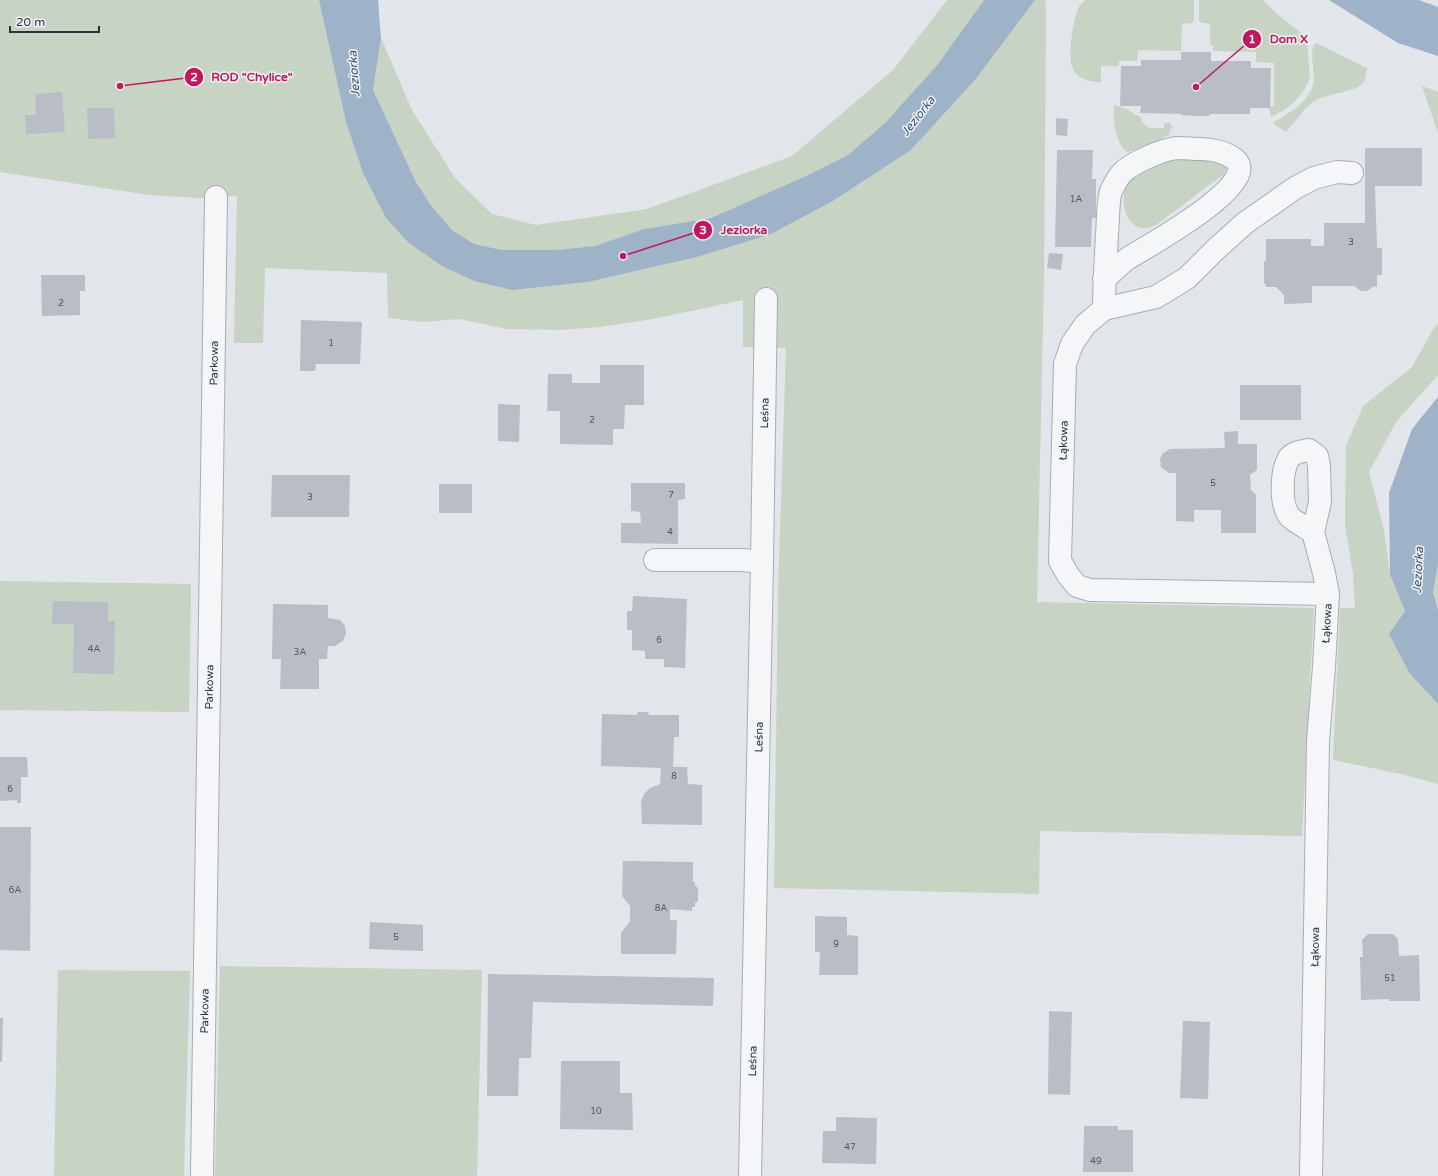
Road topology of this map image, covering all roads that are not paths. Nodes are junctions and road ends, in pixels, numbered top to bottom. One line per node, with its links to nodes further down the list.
1 (1352, 173): 5 (street)
2 (216, 197): 10 (street, Parkowa)
3 (1104, 279): 3 (street); 5 (street)
4 (766, 299): 8 (street, Leśna)
5 (1104, 309): 9 (street, Łąkowa)
6 (1312, 532): 9 (street)
7 (655, 560): 8 (street)
8 (762, 562): 11 (street, Leśna)
9 (1328, 594): 12 (street, Łąkowa)
10 (202, 1176)
11 (750, 1176)
12 (1311, 1176)

